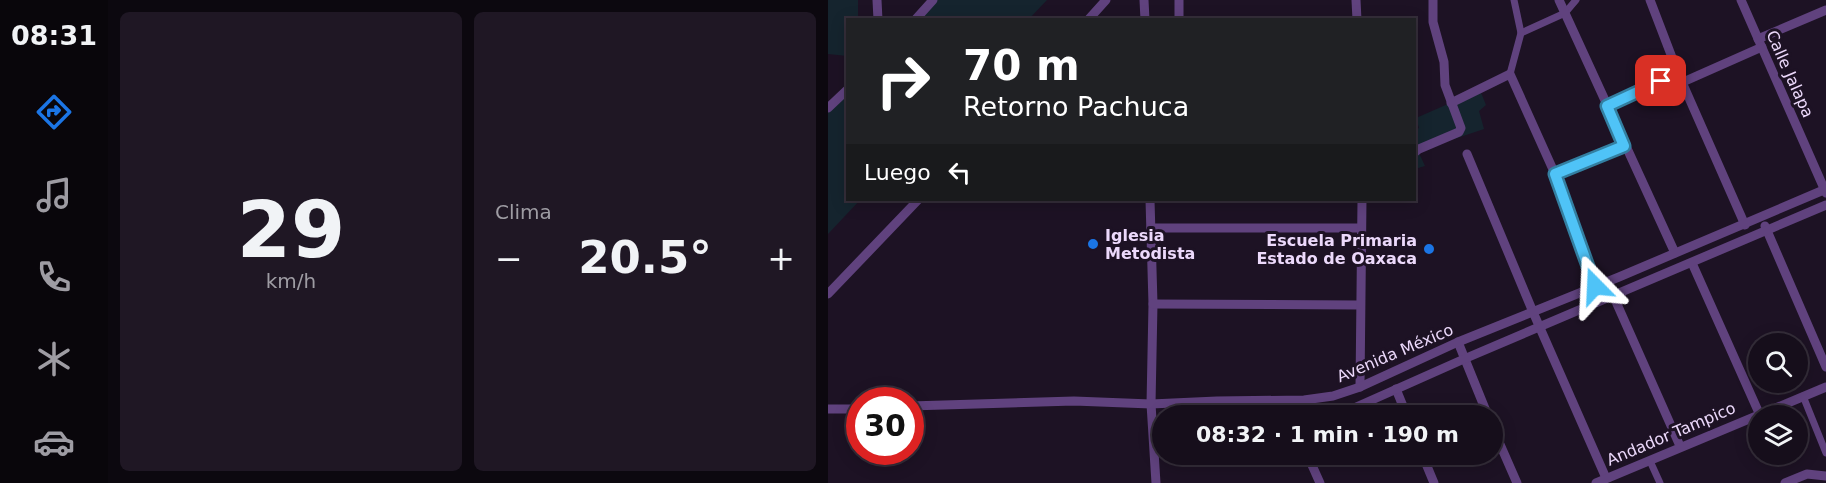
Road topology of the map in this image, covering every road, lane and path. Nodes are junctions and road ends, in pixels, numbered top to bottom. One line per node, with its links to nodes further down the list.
1 (877, 0): 15 (street)
2 (933, 0): 16 (street)
3 (1106, 0): 17 (street)
4 (1144, 0): 18 (street)
5 (1179, 0): 19 (street)
6 (1356, 0): 20 (street)
7 (1433, 0): 26 (street)
8 (1514, 0): 21 (street)
9 (1559, 0): 14 (street)
10 (1576, 0): 14 (street)
11 (1650, 0): 24 (street)
12 (1742, 0): 22 (street, Calle Jalapa)
13 (1826, 10): 22 (street)
14 (1565, 13): 21 (street); 27 (street)
15 (878, 18)
16 (917, 18)
17 (1090, 18)
18 (1145, 18)
19 (1179, 18)
20 (1357, 18)
21 (1521, 33): 23 (street)
22 (1760, 43): 24 (street); 33 (street, Calle Jalapa)
23 (1510, 74): 26 (street); 32 (street)
24 (1681, 77): 27 (street); 39 (street)
25 (846, 91): 28 (street)
26 (1451, 102): 30 (street)
27 (1607, 106): 29 (street)
28 (828, 108)
29 (1624, 146): 32 (street); 43 (street)
30 (1416, 151)
31 (1467, 154): 50 (street)
32 (1555, 174): 45 (street)
33 (1826, 191): 38 (street, Avenida México)
34 (917, 201): 46 (street)
35 (1150, 201): 40 (street)
36 (1362, 201): 41 (street)
37 (1826, 205): 42 (street, Avenida México)
38 (1763, 217): 39 (street, Avenida México); 42 (street)
39 (1744, 225): 43 (street, Avenida México)
40 (1151, 228): 41 (street); 48 (street)
41 (1361, 228): 49 (street)
42 (1766, 230): 44 (street, Avenida México); 54 (street)
43 (1675, 253): 45 (street, Avenida México)
44 (1692, 263): 47 (street, Avenida México); 65 (street)
45 (1595, 286): 50 (street, Avenida México)
46 (828, 294)
47 (1614, 295): 51 (street, Avenida México); 71 (street)
48 (1153, 304): 49 (street); 60 (street)
49 (1360, 305): 55 (street)
50 (1533, 312): 51 (street); 52 (street, Avenida México)
51 (1540, 327): 53 (street, Avenida México); 78 (street)
52 (1458, 342): 53 (street); 55 (street, Avenida México)
53 (1464, 359): 57 (street, Avenida México); 64 (street)
54 (1826, 367)
55 (1360, 387): 59 (street, Avenida México)
56 (1826, 387): 58 (street, Andador Tampico)
57 (1396, 389): 62 (street, Avenida México); 63 (street)
58 (1803, 396): 66 (street, Andador Tampico); 73 (street)
59 (1281, 401): 60 (street, Avenida México); 61 (street)
60 (1151, 404): 67 (street, Avenida México); 80 (street)
61 (1283, 405)
62 (1360, 405)
63 (1403, 405)
64 (1483, 405)
65 (1755, 405)
66 (1780, 405)
67 (924, 406)
68 (828, 409): 69 (street)
69 (846, 409)
70 (1748, 418): 71 (street, Andador Tampico)
71 (1680, 446): 74 (street, Andador Tampico)
72 (1503, 452): 83 (street)
73 (1826, 453)
74 (1650, 461): 78 (street, Andador Tampico); 85 (street)
75 (1312, 465): 81 (street)
76 (1427, 465): 82 (street)
77 (1826, 476): 79 (street)
78 (1606, 478): 84 (street, Andador Tampico)
79 (1789, 482)
80 (1156, 483)
81 (1320, 483)
82 (1434, 483)
83 (1516, 483)
84 (1596, 483)
85 (1660, 483)

